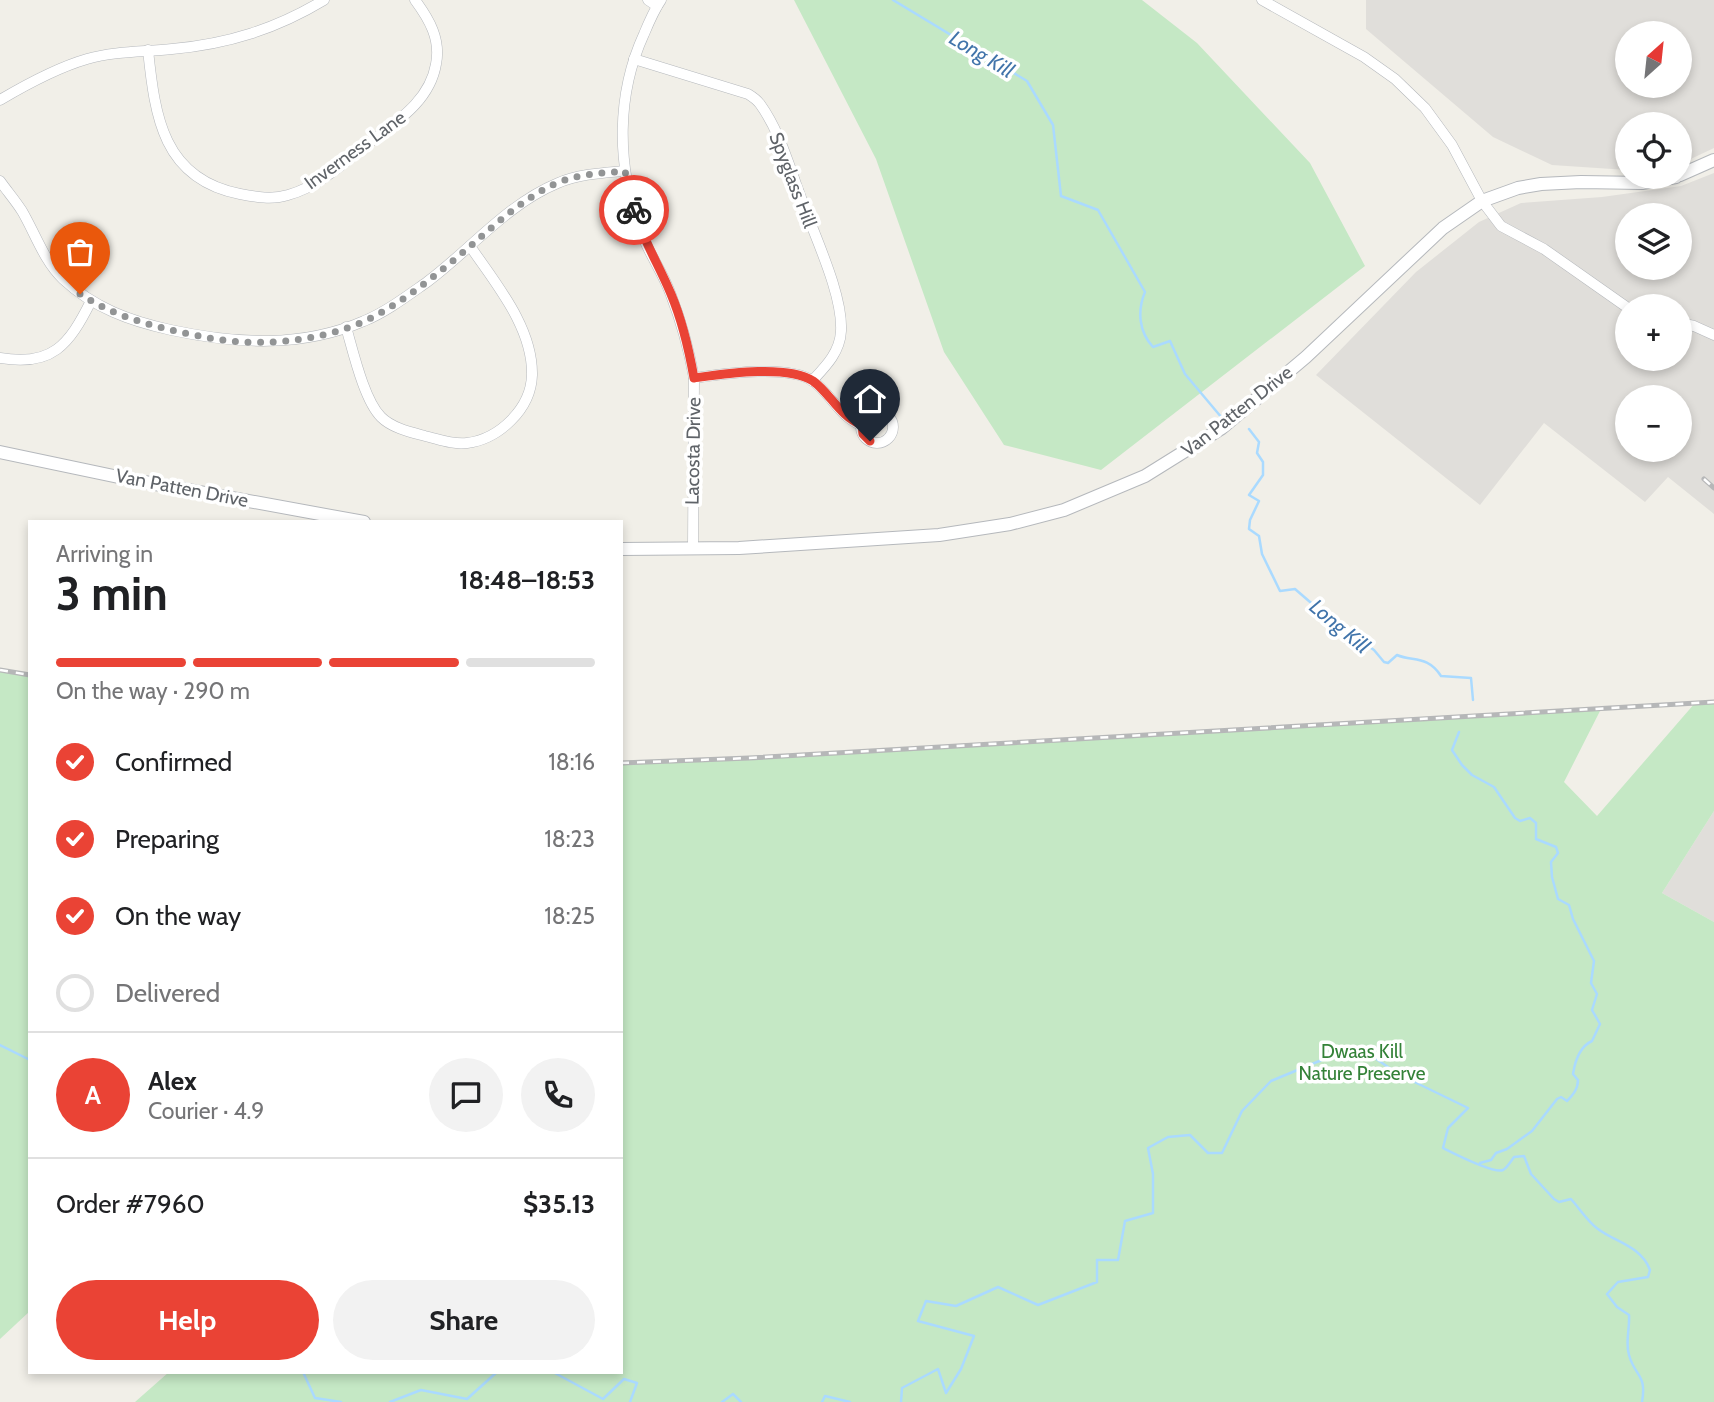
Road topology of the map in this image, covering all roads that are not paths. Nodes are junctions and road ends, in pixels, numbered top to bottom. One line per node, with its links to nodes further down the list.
1 (415, 0): 5 (street, Inverness Lane)
2 (1262, 0): 13 (street)
3 (320, 1): 5 (street)
4 (655, 2): 6 (street, Lacosta Drive)
5 (149, 50): 7 (street)
6 (634, 59): 10 (street, Lacosta Drive); 22 (street, Spyglass Hill)
7 (0, 100)
8 (1714, 160): 9 (street, Van Patten Drive)
9 (1692, 170)
10 (625, 171): 14 (street); 21 (street, Lacosta Drive)
11 (0, 181): 16 (street)
12 (1615, 182): 13 (street, Van Patten Drive)
13 (1482, 201): 15 (street); 26 (street, Van Patten Drive)
14 (470, 246): 18 (street); 18 (street)
15 (1615, 299)
16 (92, 301): 18 (street); 20 (street)
17 (1692, 326): 19 (street)
18 (346, 327)
19 (1714, 335)
20 (0, 358)
21 (694, 378): 22 (street); 26 (street, Lacosta Drive)
22 (812, 381): 23 (street)
23 (862, 425)
24 (0, 452): 25 (street, Van Patten Drive)
25 (353, 520)
26 (693, 548): 27 (street, Van Patten Drive)
27 (623, 549)

